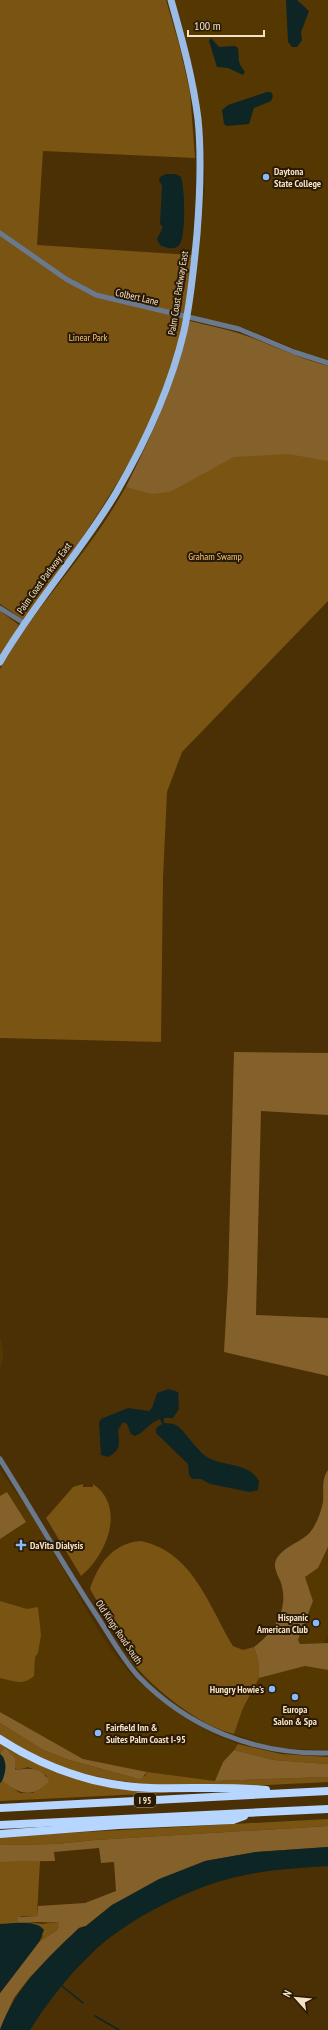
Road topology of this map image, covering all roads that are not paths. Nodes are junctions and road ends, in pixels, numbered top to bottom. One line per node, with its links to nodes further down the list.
1 (171, 0): 3 (main road, Palm Coast Parkway East)
2 (0, 233): 3 (street, Colbert Lane)
3 (186, 318): 4 (street, Colbert Lane); 6 (main road, Palm Coast Parkway East)
4 (328, 363)
5 (0, 608): 6 (street)
6 (24, 623): 7 (main road, Palm Coast Parkway East)
7 (0, 662)
8 (0, 1459): 10 (street, Old Kings Road South)
9 (0, 1739): 12 (highway)
10 (328, 1753)
11 (328, 1791): 12 (highway, I 95)
12 (290, 1793): 13 (highway, I 95)
13 (0, 1808)
14 (328, 1809): 15 (highway, I 95)
15 (253, 1812): 16 (highway, I 95); 17 (highway)
16 (0, 1825)
17 (0, 1834)

